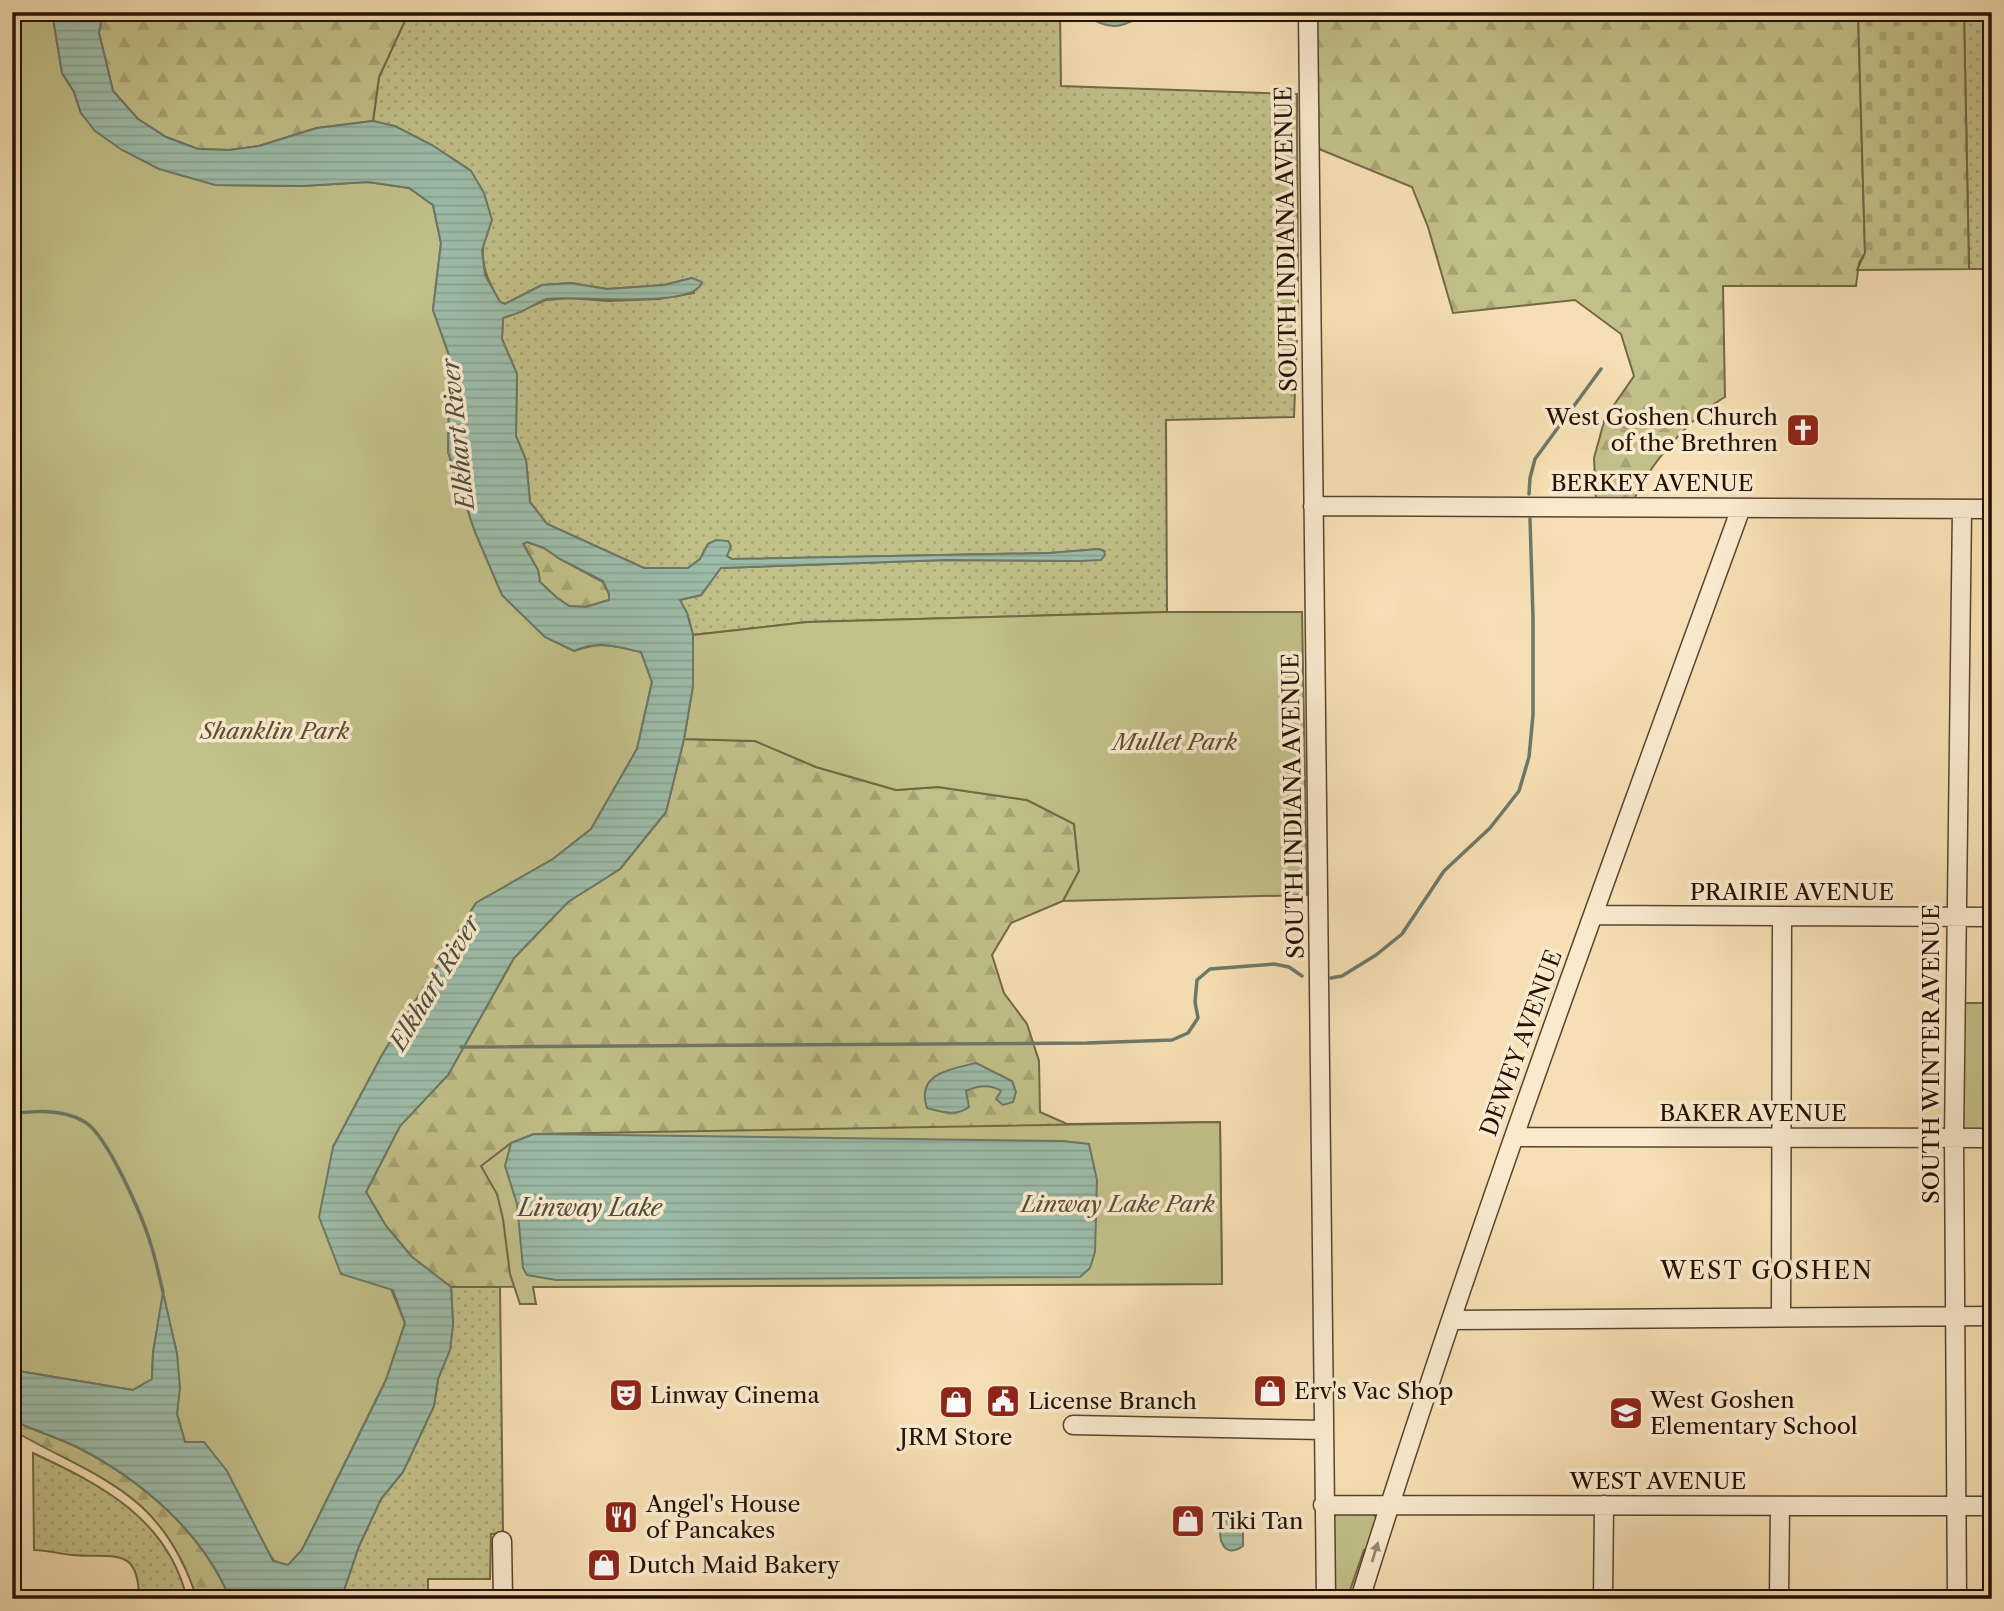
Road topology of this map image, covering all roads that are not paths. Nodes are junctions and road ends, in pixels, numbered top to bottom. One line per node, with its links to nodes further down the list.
1 (1308, 12): 2 (street, SOUTH INDIANA AVENUE)
2 (1313, 506): 3 (street, BERKEY AVENUE); 19 (street, SOUTH INDIANA AVENUE)
3 (1741, 508): 4 (street, BERKEY AVENUE); 6 (street, DEWEY AVENUE)
4 (1962, 509): 5 (street, BERKEY AVENUE); 8 (street, SOUTH WINTER AVENUE)
5 (1992, 509)
6 (1593, 915): 7 (street, PRAIRIE AVENUE); 10 (street, DEWEY AVENUE)
7 (1782, 916): 8 (street, PRAIRIE AVENUE); 11 (street)
8 (1956, 916): 9 (street, PRAIRIE AVENUE); 12 (street, SOUTH WINTER AVENUE)
9 (1992, 916)
10 (1514, 1137): 11 (street, BAKER AVENUE); 17 (street, DEWEY AVENUE)
11 (1781, 1137): 12 (street, BAKER AVENUE); 16 (street)
12 (1954, 1138): 13 (street, BAKER AVENUE); 14 (street, SOUTH WINTER AVENUE)
13 (1992, 1138)
14 (1956, 1316): 15 (street); 16 (street); 24 (street, SOUTH WINTER AVENUE)
15 (1992, 1316)
16 (1781, 1317): 17 (street)
17 (1451, 1320): 20 (street, DEWEY AVENUE)
18 (1073, 1424): 19 (street)
19 (1323, 1430): 22 (street, SOUTH INDIANA AVENUE)
20 (1390, 1505): 21 (street, WEST AVENUE); 22 (street, WEST AVENUE); 30 (street, DEWEY AVENUE, one-way to 20)
21 (1604, 1505): 23 (street, WEST AVENUE); 31 (street)
22 (1323, 1506): 29 (street, SOUTH INDIANA AVENUE)
23 (1780, 1506): 24 (street, WEST AVENUE); 27 (street)
24 (1956, 1506): 25 (street, WEST AVENUE); 32 (street, SOUTH WINTER AVENUE)
25 (1992, 1506)
26 (502, 1541): 28 (street)
27 (1779, 1598)
28 (503, 1599)
29 (1326, 1599)
30 (1360, 1599)
31 (1603, 1599)
32 (1957, 1599)

